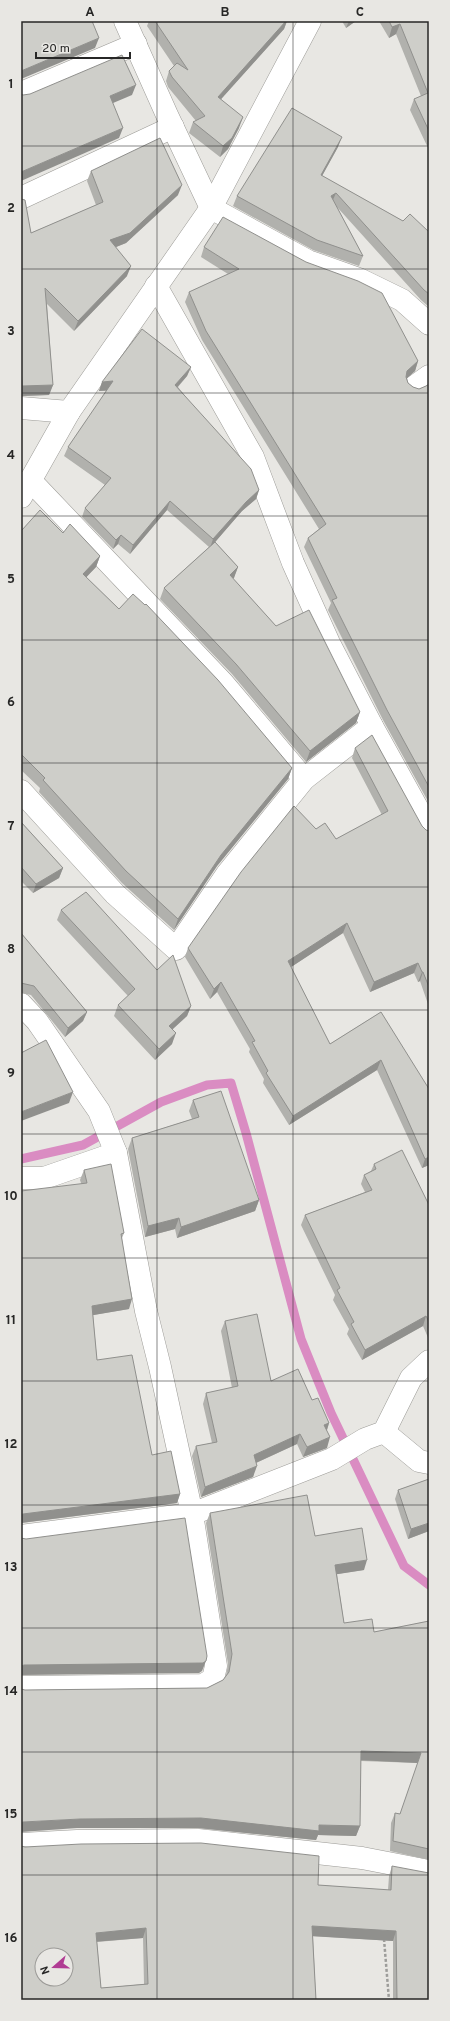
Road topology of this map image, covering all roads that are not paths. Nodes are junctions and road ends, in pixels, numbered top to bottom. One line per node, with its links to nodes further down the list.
1 (125, 21): 3 (street)
2 (310, 21): 7 (street)
3 (136, 44): 4 (street); 5 (street)
4 (21, 93)
5 (173, 127): 6 (street); 7 (street)
6 (21, 198)
7 (211, 208): 8 (street); 9 (street)
8 (156, 286): 11 (street); 13 (street)
9 (429, 324)
10 (21, 408): 11 (street)
11 (69, 412): 12 (street)
12 (26, 488): 14 (street)
13 (372, 726): 14 (street); 16 (street)
14 (304, 779): 15 (street)
15 (21, 790)
16 (429, 829)
17 (21, 1004): 18 (street)
18 (116, 1153): 19 (street); 23 (street)
19 (21, 1178)
20 (429, 1361): 21 (street)
21 (374, 1435): 22 (street); 23 (street)
22 (429, 1464)
23 (192, 1514): 24 (street); 25 (street)
24 (21, 1536)
25 (21, 1687)
26 (21, 1844): 27 (street)
27 (429, 1871)

